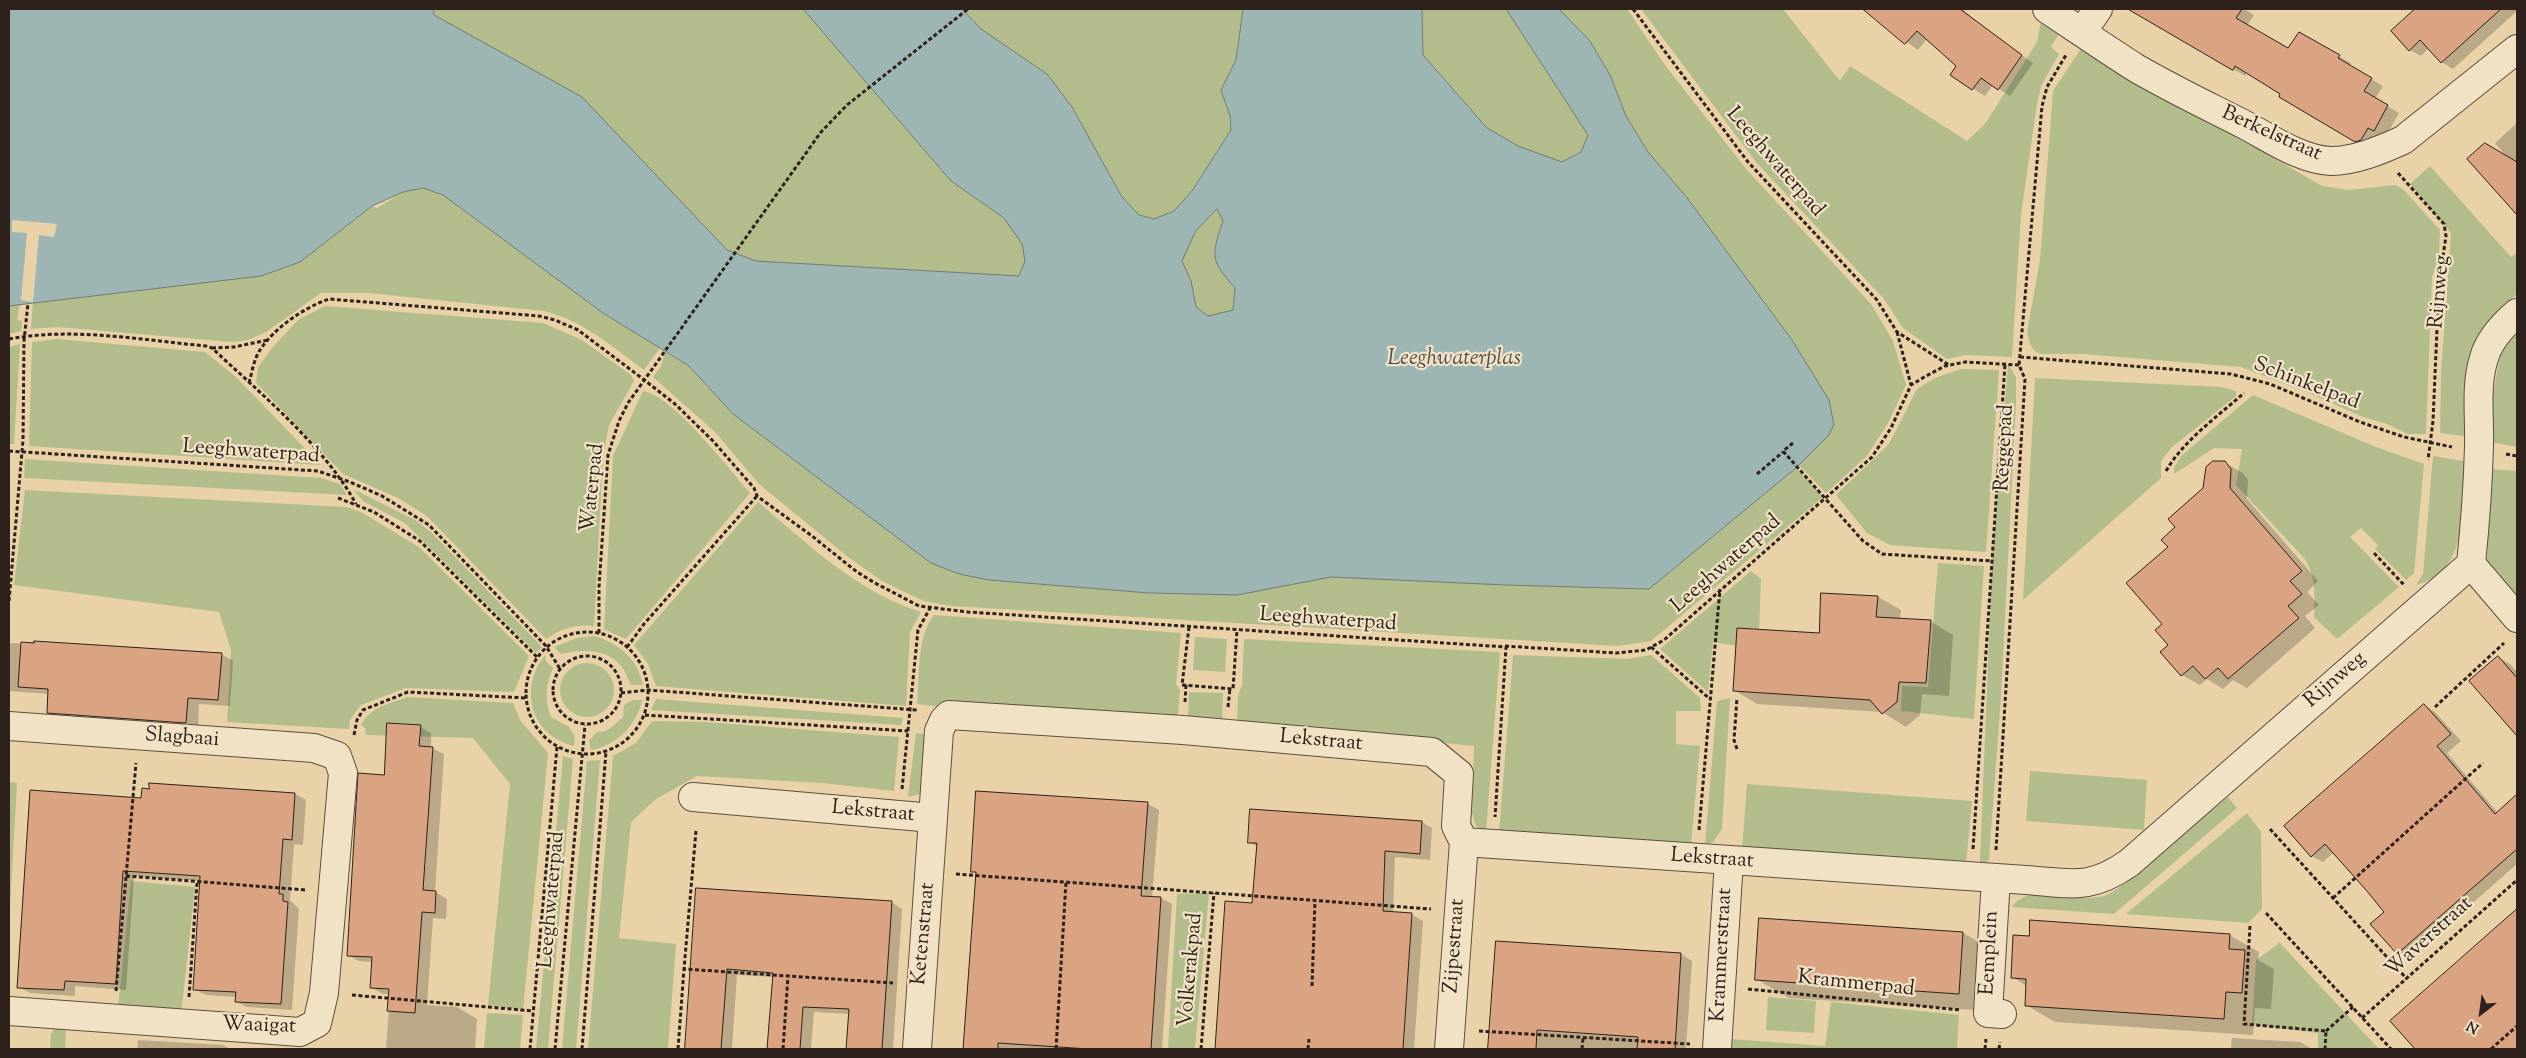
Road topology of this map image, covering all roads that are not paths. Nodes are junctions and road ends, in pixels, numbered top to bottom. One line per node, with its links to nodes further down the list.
1 (2048, 9): 3 (street, Berkelstraat)
2 (2098, 9): 3 (street)
3 (2082, 32): 4 (street, Berkelstraat)
4 (2517, 49)
5 (2517, 312): 6 (street)
6 (2471, 564): 7 (street); 15 (street, Rijnweg)
7 (2514, 627)
8 (9, 726): 9 (street, Slagbaai)
9 (340, 765): 16 (street, Waaigat)
10 (693, 797): 11 (street, Lekstraat)
11 (933, 818): 12 (street, Lekstraat); 20 (street, Ketenstraat)
12 (1464, 842): 13 (street, Lekstraat); 18 (street, Zijpestraat)
13 (1729, 861): 14 (street, Lekstraat); 19 (street, Krammerstraat)
14 (1970, 864): 15 (street, Rijnweg)
15 (1996, 878): 17 (street, Eemplein)
16 (9, 1011)
17 (1995, 1013)
18 (1449, 1039)
19 (1718, 1048)
20 (917, 1049)

